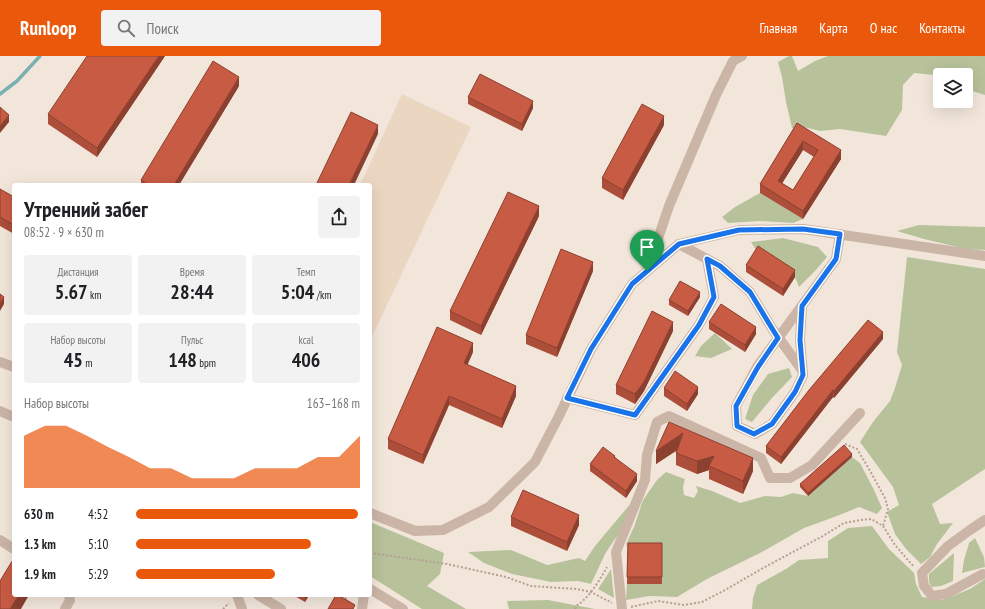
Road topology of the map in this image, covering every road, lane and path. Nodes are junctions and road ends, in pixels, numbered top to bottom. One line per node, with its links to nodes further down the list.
1 (742, 56): 6 (street)
2 (840, 234): 3 (street); 4 (street); 7 (street)
3 (679, 244): 5 (street); 6 (street)
4 (985, 256)
5 (707, 259): 8 (street); 12 (street)
6 (647, 271): 12 (street)
7 (802, 306): 8 (street); 11 (street)
8 (778, 338): 11 (street); 11 (street)
9 (0, 362): 10 (street)
10 (12, 366)
11 (802, 370)
12 (567, 398): 17 (street)
13 (0, 411): 15 (street)
14 (860, 413): 16 (street)
15 (12, 416)
16 (832, 443): 19 (path); 22 (street)
17 (372, 514)
18 (985, 520): 24 (street)
19 (883, 526): 24 (path); 34 (path)
20 (0, 540): 21 (street)
21 (12, 548)
22 (616, 552): 27 (path); 34 (street)
23 (372, 553): 27 (path)
24 (922, 573): 25 (street)
25 (983, 574)
26 (372, 590): 39 (street)
27 (591, 592): 34 (path); 40 (path)
28 (69, 597): 35 (street)
29 (238, 597): 36 (street)
30 (261, 597): 37 (street)
31 (344, 597): 33 (path)
32 (364, 597): 38 (street)
33 (350, 604)
34 (622, 607)
35 (65, 609)
36 (242, 609)
37 (281, 609)
38 (362, 609)
39 (404, 609)
40 (575, 609)

